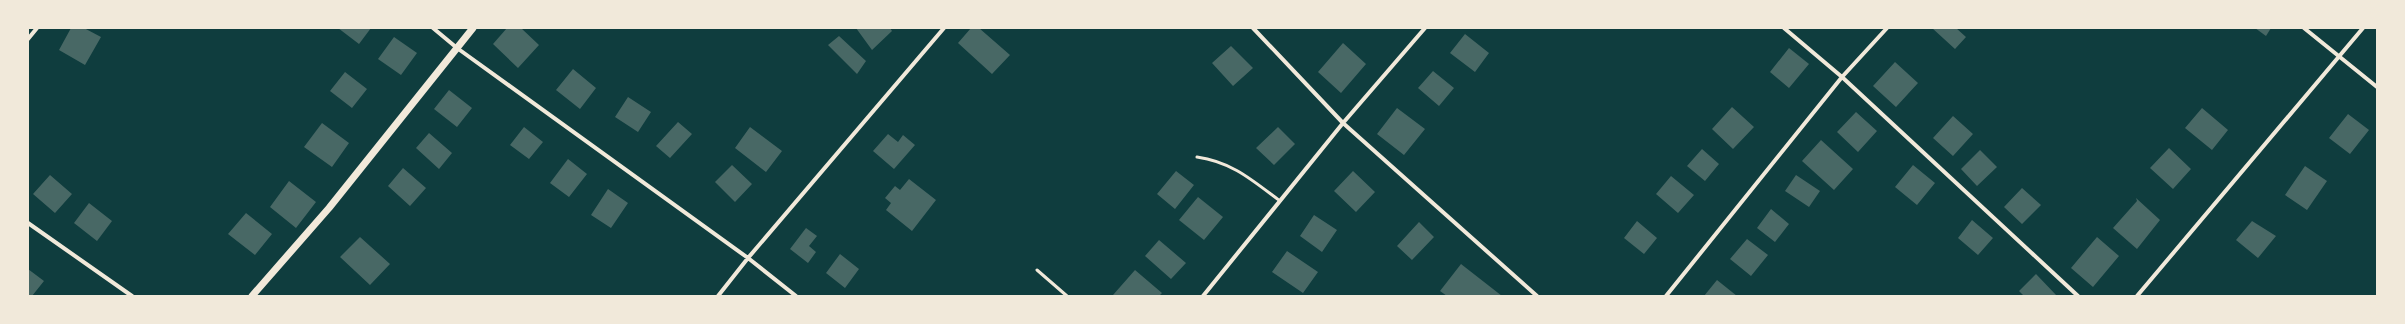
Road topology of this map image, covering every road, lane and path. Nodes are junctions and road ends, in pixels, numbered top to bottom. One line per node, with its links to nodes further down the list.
1 (37, 28): 11 (street)
2 (433, 28): 12 (street)
3 (473, 28): 12 (street)
4 (944, 28): 20 (street)
5 (1253, 28): 16 (street)
6 (1425, 28): 16 (street)
7 (1784, 28): 14 (street)
8 (1887, 28): 14 (street)
9 (2304, 28): 13 (street)
10 (2364, 28): 13 (street)
11 (28, 39)
12 (457, 48): 20 (street); 23 (street)
13 (2339, 56): 15 (street); 31 (street)
14 (1842, 77): 29 (street); 30 (street)
15 (2377, 87)
16 (1343, 123): 18 (street); 28 (street)
17 (1197, 157): 18 (lane)
18 (1280, 201): 27 (street)
19 (28, 223): 22 (street)
20 (748, 258): 24 (street); 25 (street)
21 (1037, 270): 26 (lane)
22 (132, 296)
23 (252, 296)
24 (718, 296)
25 (796, 296)
26 (1068, 296)
27 (1203, 296)
28 (1537, 296)
29 (1666, 296)
30 (2078, 296)
31 (2137, 296)

